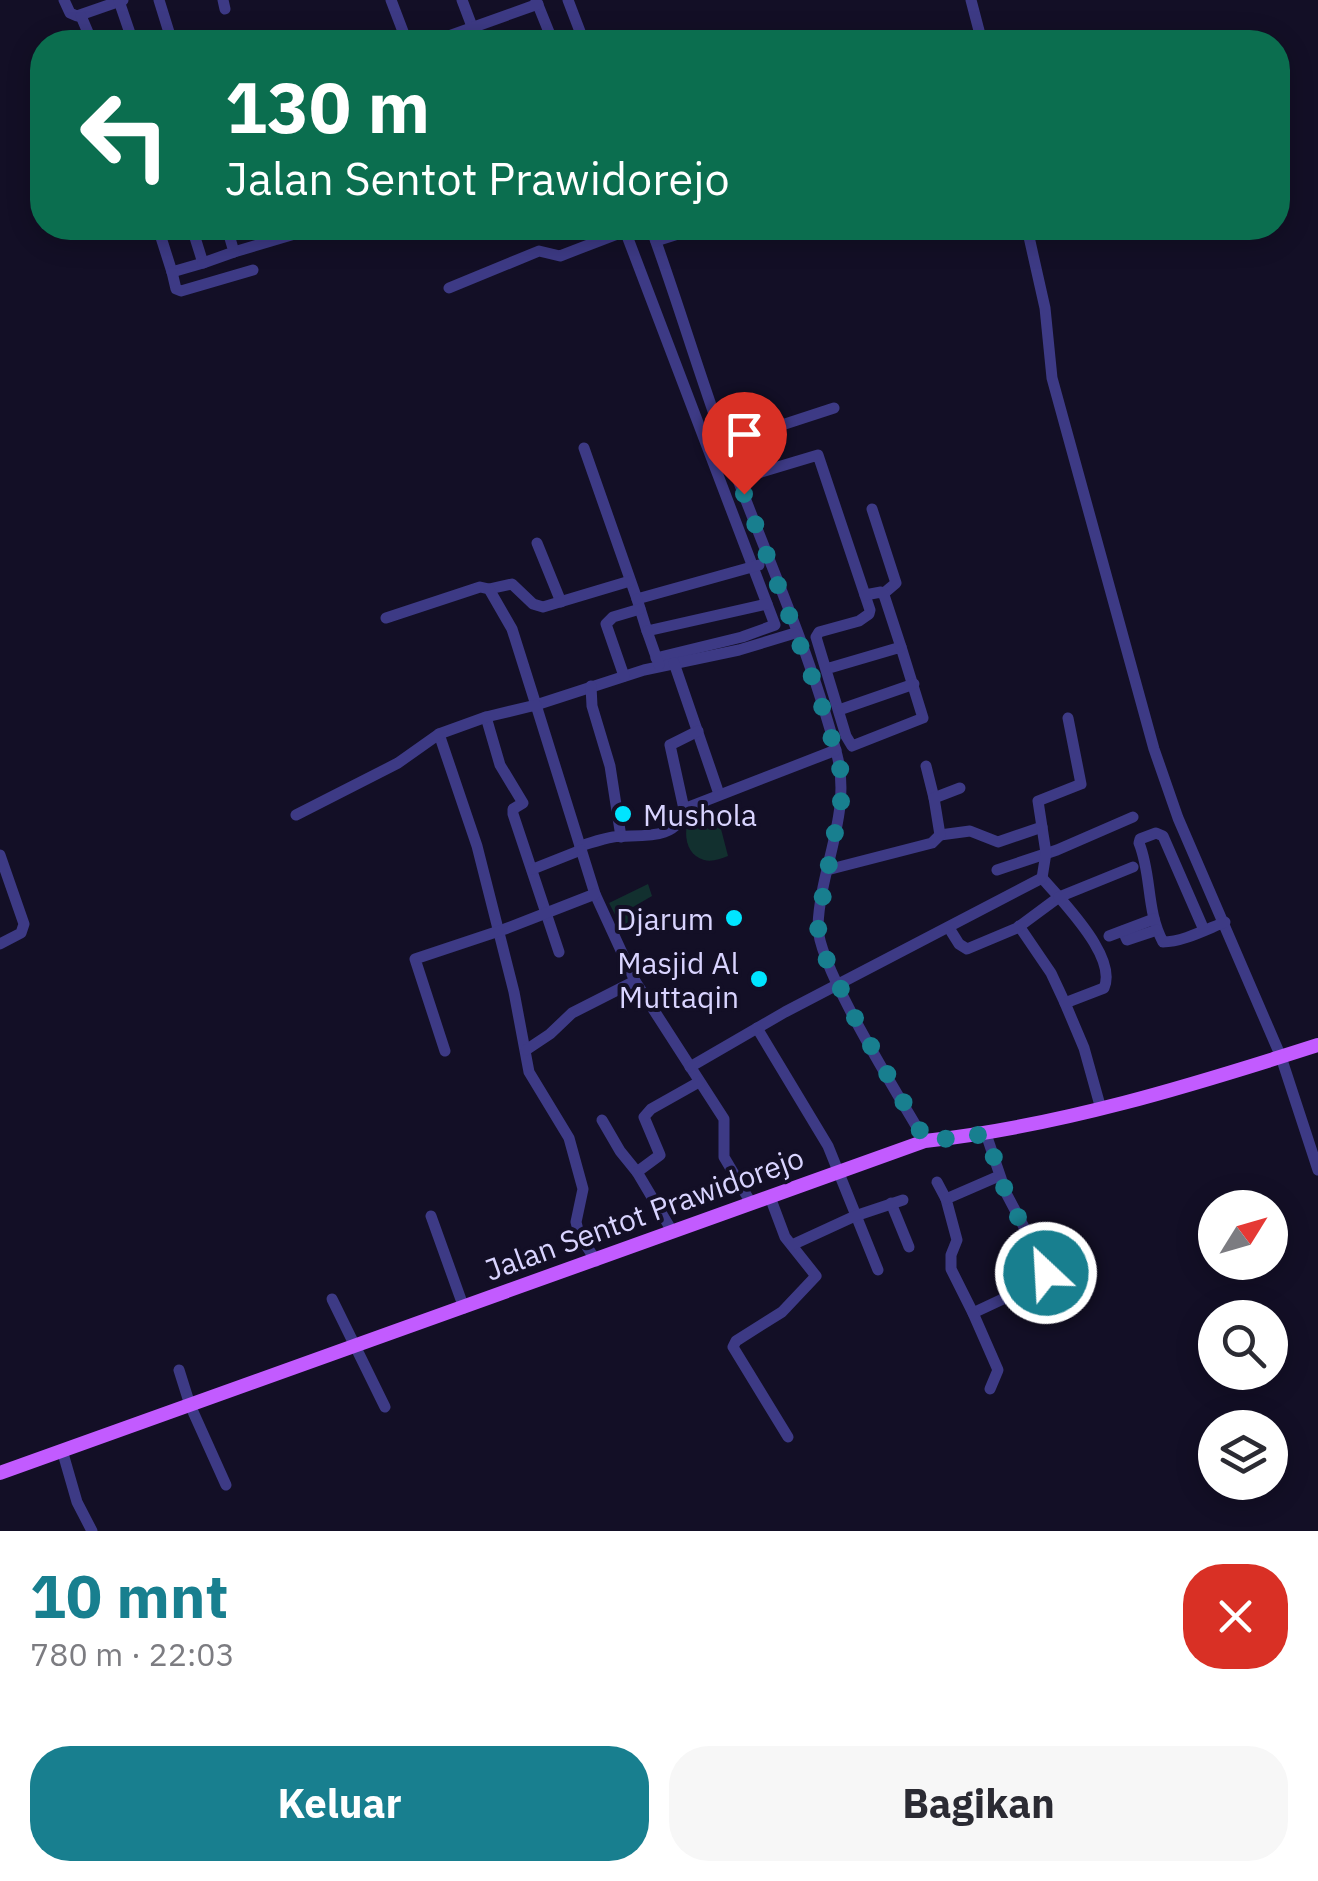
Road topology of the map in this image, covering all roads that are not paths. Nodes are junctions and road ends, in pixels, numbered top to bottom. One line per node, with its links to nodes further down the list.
1 (64, 0): 9 (street)
2 (121, 0): 9 (street); 12 (street)
3 (159, 0): 13 (street)
4 (391, 0): 14 (street)
5 (462, 0): 10 (street)
6 (568, 0): 17 (street)
7 (971, 0): 18 (street)
8 (537, 2): 10 (street); 16 (street)
9 (82, 16): 11 (street)
10 (473, 28): 15 (street)
11 (87, 30)
12 (130, 30)
13 (168, 30)
14 (402, 30)
15 (467, 30)
16 (549, 30)
17 (579, 30)
18 (979, 30)
19 (162, 240): 31 (street)
20 (196, 240): 29 (street)
21 (230, 240): 28 (street)
22 (274, 240): 28 (street)
23 (599, 240): 32 (street)
24 (629, 240): 35 (street)
25 (659, 240): 27 (street)
26 (1031, 240): 92 (street)
27 (656, 241): 33 (street)
28 (234, 252): 29 (street)
29 (203, 263): 31 (street)
30 (253, 270): 31 (street)
31 (172, 272)
32 (449, 288)
33 (711, 403): 35 (street); 36 (street)
34 (834, 408): 36 (street)
35 (694, 409): 40 (street)
36 (730, 442): 38 (street)
37 (584, 448): 45 (street)
38 (741, 478): 39 (street); 48 (street)
39 (744, 494): 40 (street); 43 (street)
40 (729, 500): 44 (street)
41 (872, 510): 47 (street)
42 (537, 542): 49 (street)
43 (768, 562): 44 (street); 54 (street)
44 (754, 566): 50 (street); 51 (street)
45 (630, 581): 49 (street); 50 (street)
46 (489, 589): 49 (street); 52 (street); 64 (street)
47 (883, 594): 48 (street); 55 (street)
48 (865, 595): 56 (street)
49 (561, 602)
50 (639, 604): 53 (street); 60 (street)
51 (768, 604): 53 (street); 57 (street)
52 (386, 618)
53 (647, 631): 57 (street)
54 (795, 633): 56 (street); 58 (street)
55 (901, 647): 59 (street); 61 (street)
56 (812, 656): 59 (street); 63 (street)
57 (658, 662): 58 (street); 60 (street)
58 (674, 663): 68 (street)
59 (826, 669): 63 (street)
60 (624, 676): 62 (street)
61 (914, 684): 65 (street); 65 (street)
62 (591, 686): 64 (street); 80 (street)
63 (824, 691): 65 (street); 70 (street)
64 (536, 706): 66 (street); 81 (street)
65 (839, 710)
66 (486, 716): 69 (street); 85 (street)
67 (1068, 718): 78 (street)
68 (698, 731): 73 (street); 75 (street)
69 (439, 734): 76 (street); 97 (street)
70 (836, 750): 73 (street); 86 (street)
71 (926, 766): 74 (street)
72 (960, 788): 74 (street)
73 (719, 794): 75 (street)
74 (934, 798): 79 (street)
75 (684, 809): 80 (street)
76 (296, 815)
77 (1133, 817): 82 (street)
78 (1042, 827): 79 (street); 82 (street)
79 (940, 835): 86 (street)
80 (621, 837): 81 (street)
81 (580, 848): 85 (street); 89 (street)
82 (1046, 853): 87 (street); 88 (street)
83 (0, 855): 99 (street)
84 (1133, 867): 90 (street)
85 (533, 869): 91 (street)
86 (827, 870): 102 (street)
87 (997, 870)
88 (1042, 878): 90 (street); 95 (street)
89 (594, 894): 91 (street); 101 (street)
90 (1059, 897): 94 (street); 103 (street)
91 (548, 912): 97 (street); 100 (street)
92 (1224, 922): 96 (street); 108 (street)
93 (1156, 924): 96 (street); 96 (street); 98 (street)
94 (1019, 926): 95 (street); 103 (street)
95 (949, 928): 102 (street)
96 (1204, 930)
97 (500, 931): 106 (street); 107 (street)
98 (1109, 936)
99 (0, 944)
100 (559, 952)
101 (635, 980): 106 (street); 109 (street)
102 (840, 984): 104 (street); 114 (street)
103 (1065, 1003): 111 (street)
104 (757, 1028): 109 (street); 116 (street)
105 (1318, 1045): 108 (main road, Jalan Sentot Prawidorejo)
106 (526, 1050): 128 (street)
107 (444, 1051)
108 (1281, 1057): 111 (main road, Jalan Sentot Prawidorejo); 115 (street)
109 (690, 1067): 110 (street)
110 (699, 1082): 117 (street); 122 (street)
111 (1100, 1109): 113 (main road, Jalan Sentot Prawidorejo)
112 (602, 1120): 117 (street)
113 (986, 1134): 114 (main road, Jalan Sentot Prawidorejo); 118 (street)
114 (926, 1141): 116 (main road, Jalan Sentot Prawidorejo)
115 (1318, 1170)
116 (840, 1171): 120 (main road, Jalan Sentot Prawidorejo); 124 (street)
117 (637, 1172): 125 (street)
118 (999, 1176): 121 (street); 132 (street)
119 (938, 1182): 121 (street)
120 (770, 1196): 122 (main road, Jalan Sentot Prawidorejo); 126 (street)
121 (946, 1199): 132 (street)
122 (751, 1204): 125 (main road, Jalan Sentot Prawidorejo)
123 (431, 1216): 131 (street)
124 (855, 1216): 126 (street); 127 (street); 129 (street)
125 (672, 1232): 128 (main road, Jalan Sentot Prawidorejo)
126 (792, 1246): 138 (street)
127 (909, 1248)
128 (596, 1261): 131 (main road, Jalan Sentot Prawidorejo)
129 (878, 1270)
130 (332, 1299): 133 (street)
131 (464, 1308): 133 (main road, Jalan Sentot Prawidorejo)
132 (973, 1313): 135 (street)
133 (356, 1347): 136 (main road, Jalan Sentot Prawidorejo); 137 (street)
134 (179, 1370): 136 (street)
135 (990, 1389)
136 (190, 1404): 139 (main road, Jalan Sentot Prawidorejo); 141 (street)
137 (386, 1408)
138 (788, 1437)
139 (62, 1450): 140 (main road, Jalan Sentot Prawidorejo); 142 (street)
140 (0, 1473)
141 (226, 1485)
142 (92, 1531)

